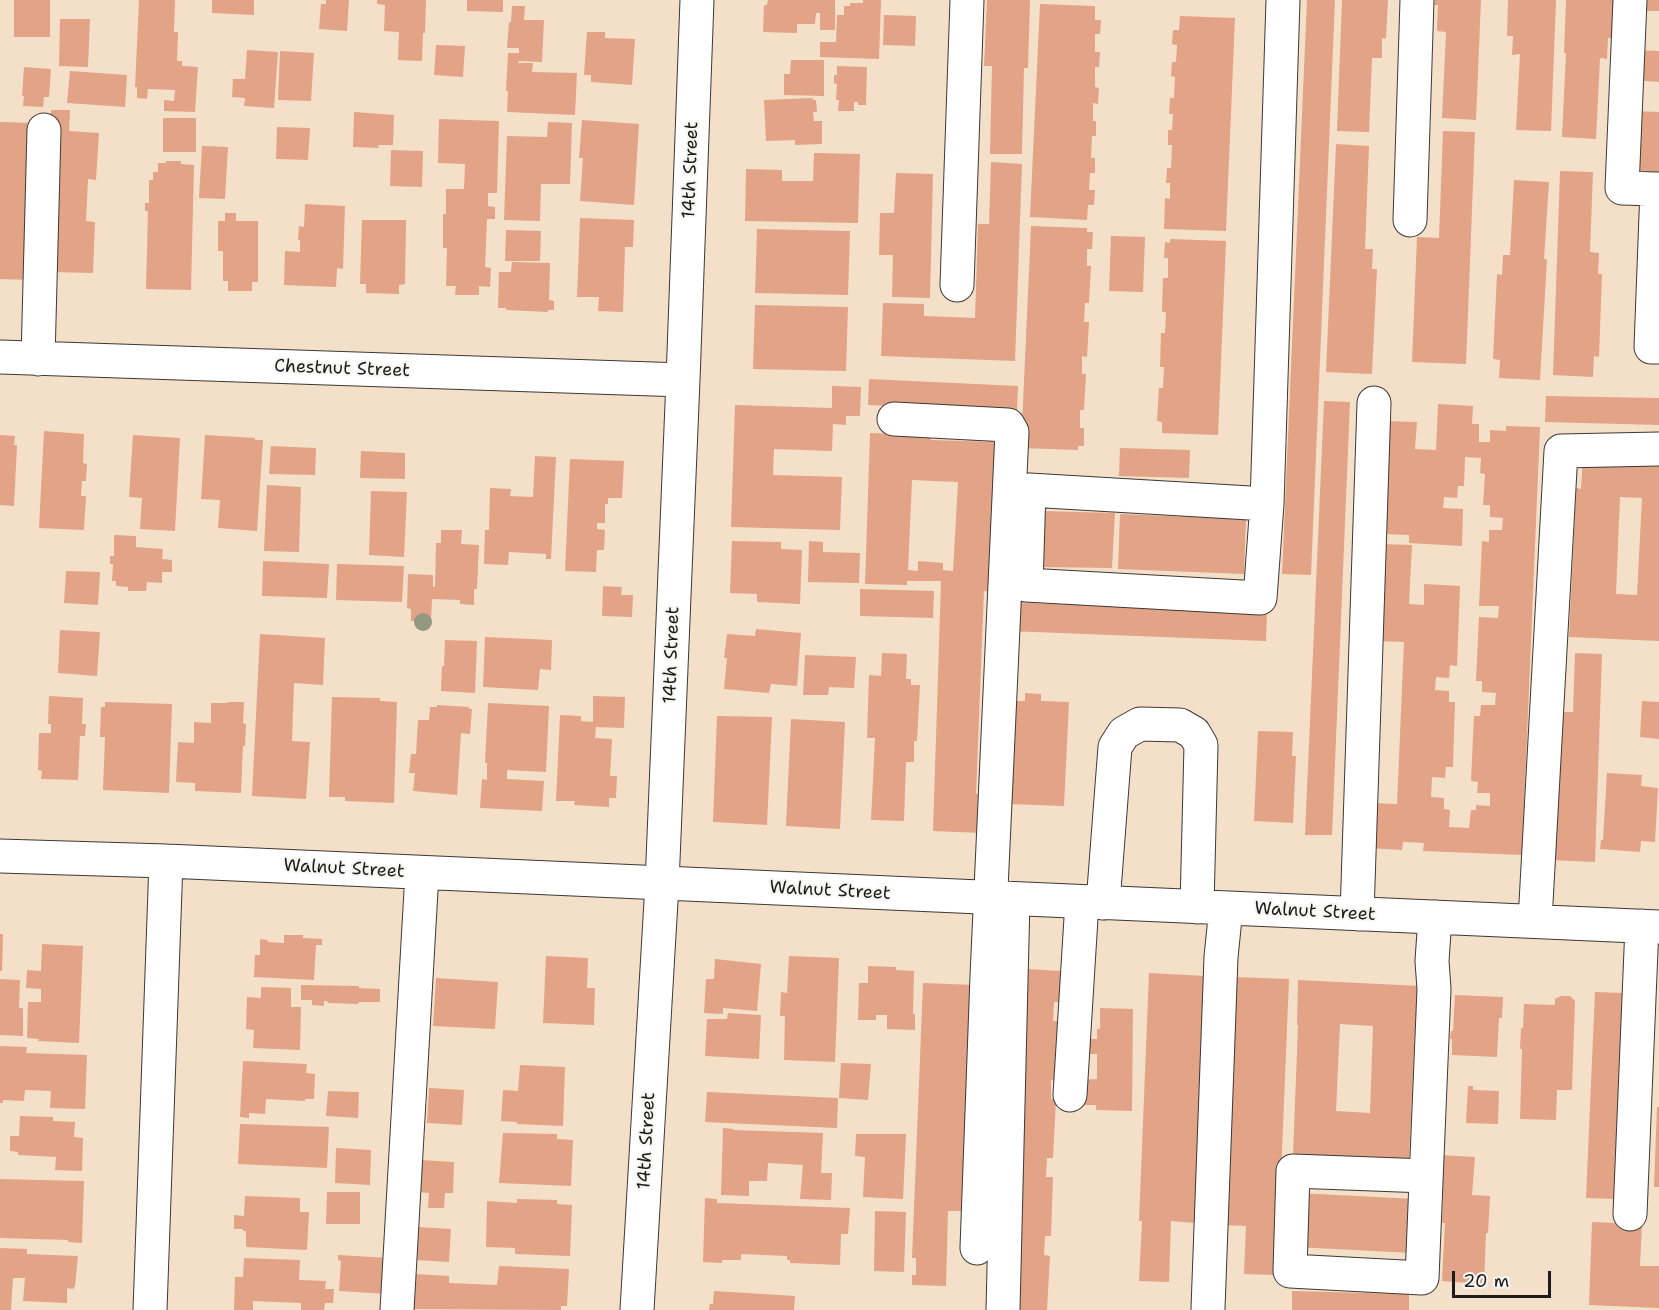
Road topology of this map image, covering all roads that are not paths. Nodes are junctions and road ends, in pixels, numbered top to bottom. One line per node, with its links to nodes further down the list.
1 (697, 0): 13 (street, 14th Street)
2 (967, 0): 9 (street)
3 (1283, 0): 17 (street)
4 (1417, 0): 8 (street)
5 (1630, 0): 7 (street)
6 (44, 130): 12 (street)
7 (1658, 189): 10 (street)
8 (1410, 220)
9 (957, 285)
10 (1659, 347)
11 (0, 357): 12 (street, Chestnut Street)
12 (38, 358): 13 (street, Chestnut Street)
13 (683, 380): 21 (street, 14th Street)
14 (1374, 404): 25 (street)
15 (894, 419): 22 (street)
16 (1659, 449): 27 (street)
17 (1267, 504): 17 (street)
18 (0, 856): 19 (street, Walnut Street)
19 (166, 861): 20 (street, Walnut Street); 34 (street)
20 (422, 873): 21 (street, Walnut Street); 35 (street)
21 (662, 884): 22 (street, Walnut Street); 36 (street, 14th Street)
22 (1002, 899): 23 (street, Walnut Street); 32 (street); 37 (street)
23 (1093, 902): 24 (street, Walnut Street); 24 (street); 29 (street)
24 (1212, 908): 25 (street, Walnut Street); 33 (street)
25 (1357, 914): 26 (street, Walnut Street)
26 (1435, 917): 27 (street, Walnut Street); 30 (street)
27 (1535, 921): 28 (street, Walnut Street)
28 (1651, 926): 31 (street)
29 (1070, 1095)
30 (1426, 1176): 30 (street)
31 (1630, 1214)
32 (977, 1248)
33 (1208, 1308)
34 (150, 1310)
35 (397, 1310)
36 (637, 1310)
37 (1003, 1310)

